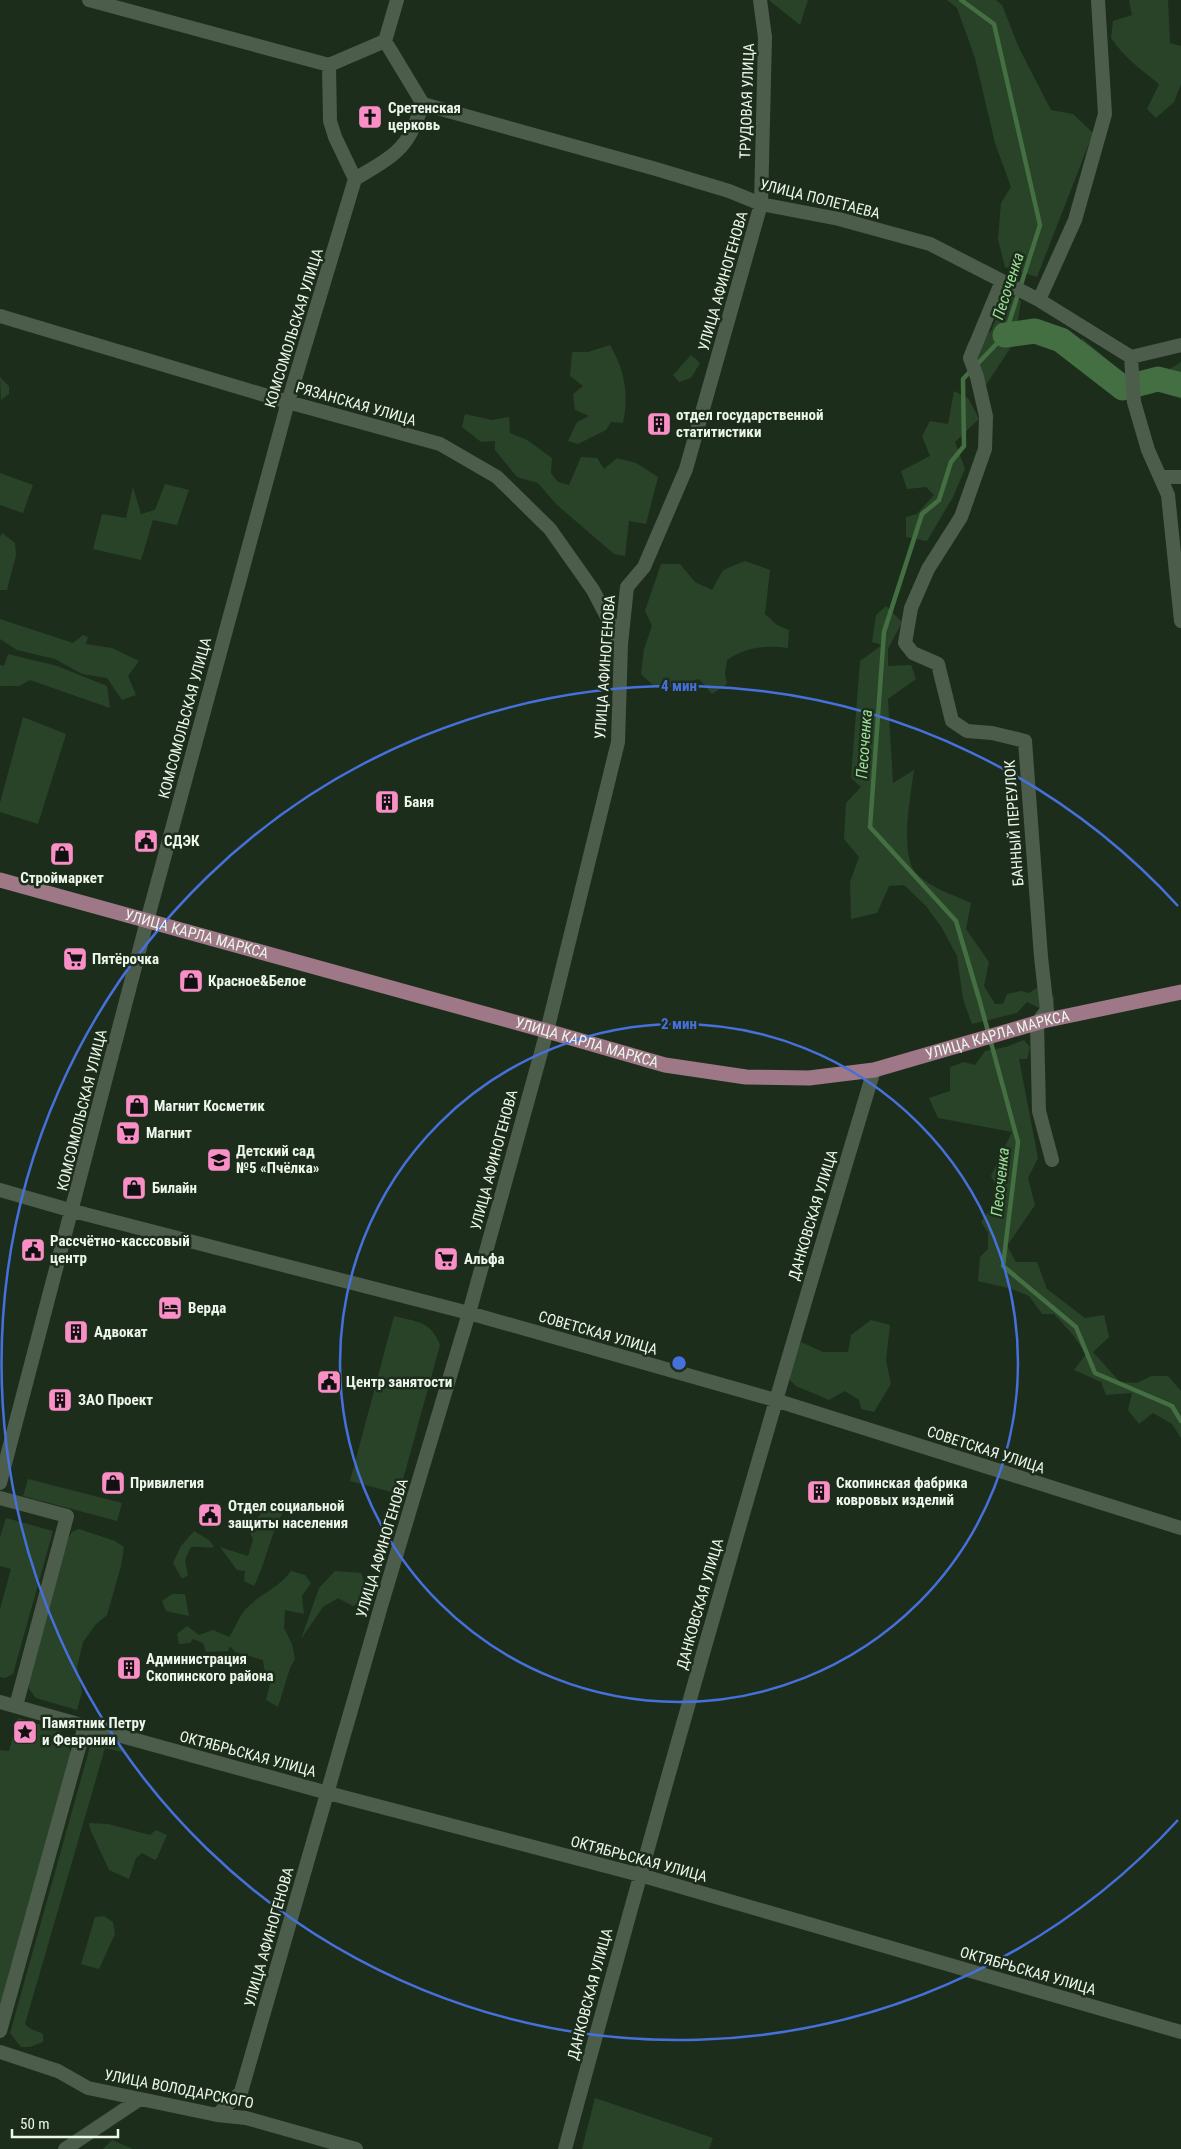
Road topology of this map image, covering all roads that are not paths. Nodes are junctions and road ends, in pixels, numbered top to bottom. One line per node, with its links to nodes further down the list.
1 (89, 0): 6 (street)
2 (397, 0): 5 (street)
3 (760, 0): 9 (street, ТРУДОВАЯ УЛИЦА)
4 (1098, 0): 11 (street)
5 (385, 41): 6 (street); 7 (street)
6 (329, 65): 8 (street)
7 (424, 104): 8 (street); 9 (street, УЛИЦА ПОЛЕТАЕВА)
8 (355, 179): 15 (street, КОМСОМОЛЬСКАЯ УЛИЦА)
9 (762, 204): 10 (street, УЛИЦА ПОЛЕТАЕВА); 19 (street, УЛИЦА АФИНОГЕНОВА)
10 (1002, 281): 11 (street, УЛИЦА ПОЛЕТАЕВА); 23 (street, БАННЫЙ ПЕРЕУЛОК)
11 (1039, 300): 14 (street, УЛИЦА ПОЛЕТАЕВА)
12 (0, 316): 15 (street, РЯЗАНСКАЯ УЛИЦА)
13 (1181, 345): 14 (street)
14 (1131, 357): 16 (street)
15 (288, 402): 19 (street, РЯЗАНСКАЯ УЛИЦА); 21 (street, КОМСОМОЛЬСКАЯ УЛИЦА)
16 (1160, 477): 17 (street); 18 (street)
17 (1181, 478)
18 (1181, 620)
19 (621, 644): 24 (street, УЛИЦА АФИНОГЕНОВА)
20 (0, 880): 21 (main road, УЛИЦА КАРЛА МАРКСА)
21 (147, 921): 24 (main road, УЛИЦА КАРЛА МАРКСА); 28 (street, КОМСОМОЛЬСКАЯ УЛИЦА)
22 (1181, 992): 23 (main road, УЛИЦА КАРЛА МАРКСА)
23 (1036, 1023): 25 (main road, УЛИЦА КАРЛА МАРКСА); 26 (street, БАННЫЙ ПЕРЕУЛОК)
24 (547, 1031): 25 (main road, УЛИЦА КАРЛА МАРКСА); 29 (street, УЛИЦА АФИНОГЕНОВА)
25 (874, 1070): 30 (street, ДАНКОВСКАЯ УЛИЦА)
26 (1052, 1160)
27 (0, 1190): 28 (street, СОВЕТСКАЯ УЛИЦА)
28 (72, 1211): 29 (street, СОВЕТСКАЯ УЛИЦА); 31 (street, КОМСОМОЛЬСКАЯ УЛИЦА)
29 (469, 1313): 30 (street, СОВЕТСКАЯ УЛИЦА); 37 (street, УЛИЦА АФИНОГЕНОВА)
30 (775, 1400): 33 (street, СОВЕТСКАЯ УЛИЦА); 38 (street, ДАНКОВСКАЯ УЛИЦА)
31 (0, 1483)
32 (0, 1498): 35 (street)
33 (1181, 1528)
34 (0, 1702): 35 (street, ОКТЯБРЬСКАЯ УЛИЦА)
35 (16, 1706): 36 (street, ОКТЯБРЬСКАЯ УЛИЦА)
36 (86, 1726): 37 (street, ОКТЯБРЬСКАЯ УЛИЦА); 39 (street)
37 (328, 1793): 38 (street, ОКТЯБРЬСКАЯ УЛИЦА); 43 (street, УЛИЦА АФИНОГЕНОВА)
38 (640, 1875): 40 (street, ОКТЯБРЬСКАЯ УЛИЦА); 46 (street, ДАНКОВСКАЯ УЛИЦА)
39 (0, 2030)
40 (1181, 2032)
41 (0, 2052): 42 (street, УЛИЦА ВОЛОДАРСКОГО)
42 (140, 2099): 43 (street, УЛИЦА ВОЛОДАРСКОГО); 44 (street)
43 (217, 2115): 45 (street, УЛИЦА ВОЛОДАРСКОГО)
44 (65, 2149)
45 (356, 2149)
46 (565, 2149)

